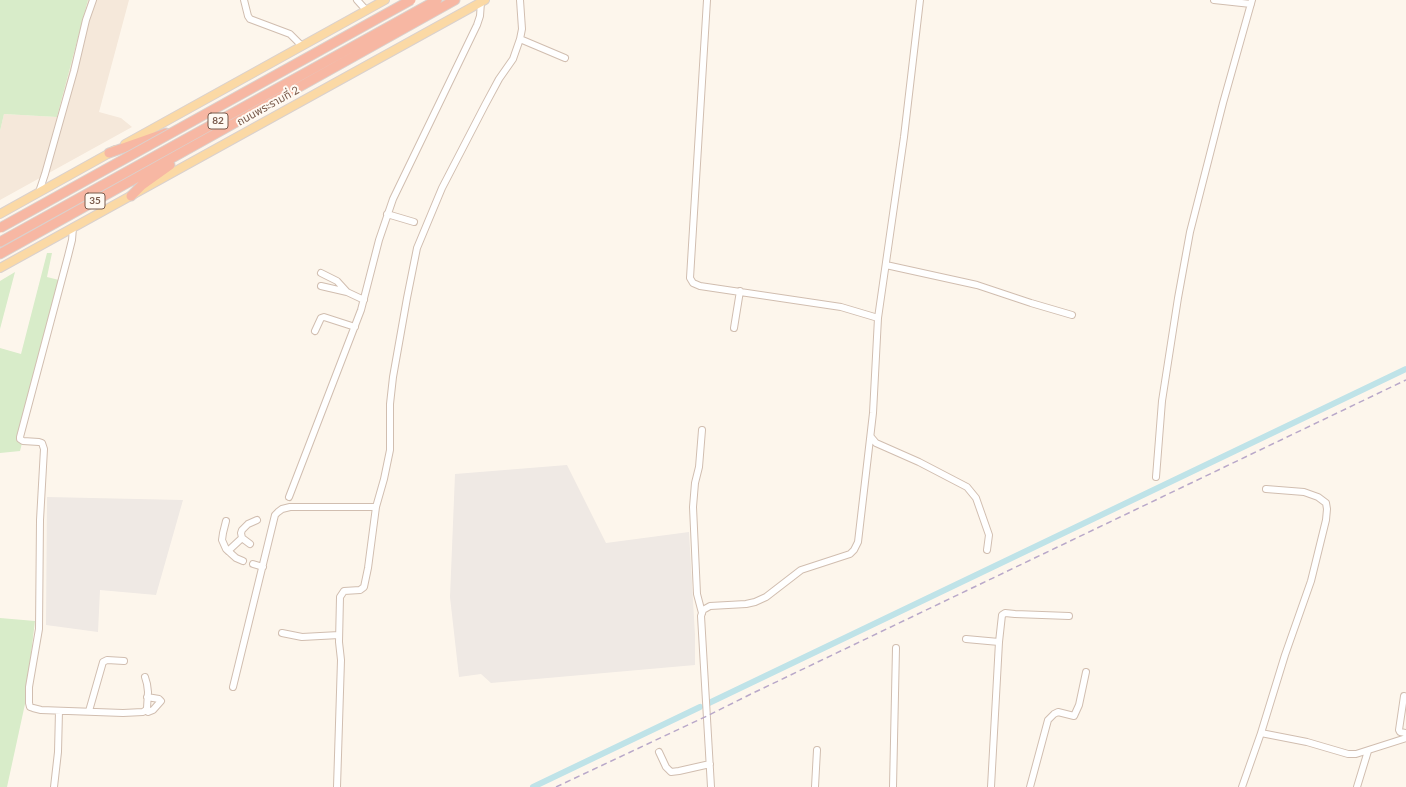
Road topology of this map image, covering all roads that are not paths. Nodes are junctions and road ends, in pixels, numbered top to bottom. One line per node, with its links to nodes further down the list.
1 (93, 0): 21 (street)
2 (244, 0): 16 (street)
3 (358, 0): 14 (street)
4 (385, 0): 14 (main road)
5 (412, 0): 18 (highway, ถนนพระรามที่ 2 / 35); 26 (highway, 82, bridge)
6 (437, 0): 28 (highway, 82)
7 (455, 0): 19 (highway, ถนนพระรามที่ 2 / 35)
8 (520, 0): 15 (street)
9 (707, 0): 34 (street)
10 (920, 0): 30 (street)
11 (1214, 0): 13 (street)
12 (483, 1): 22 (main road, ถนนพระรามที่ 2 / 35); 24 (street)
13 (1251, 2): 44 (street)
14 (366, 10): 16 (main road)
15 (520, 39): 17 (street); 47 (street)
16 (302, 46): 20 (main road)
17 (565, 58)
18 (181, 128): 20 (highway); 26 (highway, ถนนพระรามที่ 2 / 35)
19 (191, 148): 22 (highway); 29 (highway, ถนนพระรามที่ 2 / 35)
20 (109, 153): 21 (main road)
21 (39, 192): 23 (main road)
22 (131, 196): 27 (main road, ถนนพระรามที่ 2 / 35)
23 (0, 214)
24 (387, 214): 25 (street); 36 (street)
25 (414, 222)
26 (0, 228)
27 (73, 228): 31 (main road, ถนนพระรามที่ 2 / 35); 71 (street)
28 (0, 242)
29 (0, 254)
30 (886, 265): 37 (street); 38 (street)
31 (0, 268)
32 (321, 273): 35 (street)
33 (321, 286): 35 (street)
34 (740, 291): 38 (street); 40 (street)
35 (347, 292): 36 (street)
36 (364, 300): 39 (street)
37 (1072, 314)
38 (878, 318): 43 (street)
39 (355, 327): 41 (street); 46 (street)
40 (734, 328)
41 (315, 331)
42 (702, 430): 57 (street)
43 (870, 437): 52 (street); 57 (street)
44 (1156, 477)
45 (1266, 490): 73 (street)
46 (289, 497)
47 (376, 507): 56 (street); 60 (street)
48 (258, 520): 50 (street)
49 (226, 521): 53 (street)
50 (242, 538): 51 (street); 53 (street)
51 (250, 544)
52 (987, 550)
53 (228, 551): 54 (street)
54 (243, 561)
55 (253, 564): 56 (street)
56 (263, 567): 67 (street)
57 (702, 613): 79 (street)
58 (1069, 616): 62 (street)
59 (282, 633): 60 (street)
60 (339, 635): 81 (street)
61 (966, 638): 62 (street)
62 (999, 642): 85 (street)
63 (896, 648): 84 (street)
64 (124, 661): 72 (street)
65 (1086, 672): 86 (street)
66 (145, 677): 69 (street)
67 (233, 687)
68 (1404, 696): 74 (street)
69 (148, 697): 70 (street); 70 (street)
70 (146, 710): 72 (street)
71 (59, 711): 72 (street); 80 (street)
72 (88, 711)
73 (1261, 733): 77 (street); 87 (street)
74 (1406, 734)
75 (1406, 738): 77 (street)
76 (817, 750): 83 (street)
77 (1368, 751): 88 (street)
78 (659, 752): 79 (street)
79 (710, 764): 82 (street)
80 (54, 787)
81 (337, 787)
82 (711, 787)
83 (815, 787)
84 (892, 787)
85 (991, 787)
86 (1030, 787)
87 (1242, 787)
88 (1357, 787)

